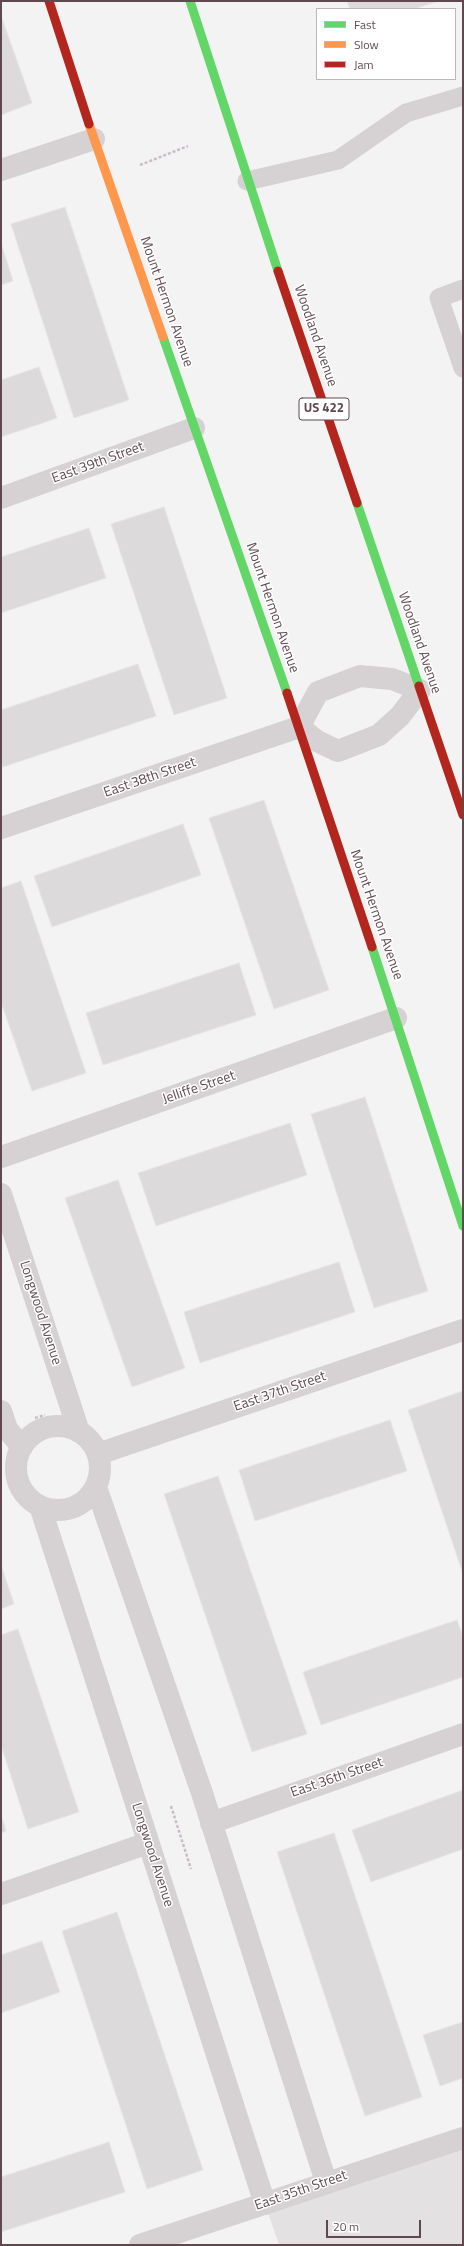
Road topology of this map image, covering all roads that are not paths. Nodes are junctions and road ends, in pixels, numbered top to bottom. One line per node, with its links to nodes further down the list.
1 (49, 1): 4 (street, Mount Hermon Avenue)
2 (190, 1): 6 (street, Woodland Avenue / US 422)
3 (463, 96): 6 (lane)
4 (94, 139): 5 (street); 9 (street, Mount Hermon Avenue)
5 (1, 170)
6 (247, 180): 11 (street, Woodland Avenue / US 422)
7 (463, 289): 8 (lane)
8 (463, 368)
9 (194, 428): 10 (street, East 39th Street); 12 (street, Mount Hermon Avenue)
10 (1, 498)
11 (420, 690): 12 (street); 12 (street); 13 (street, Woodland Avenue / US 422)
12 (299, 727): 14 (street, East 38th Street); 15 (street, Mount Hermon Avenue)
13 (463, 816)
14 (1, 828)
15 (396, 1018): 16 (street, Jelliffe Street); 18 (street, Mount Hermon Avenue)
16 (1, 1157)
17 (1, 1194): 21 (street, Longwood Avenue)
18 (463, 1226)
19 (463, 1330): 23 (street, East 37th Street)
20 (1, 1411): 22 (street)
21 (79, 1432): 22 (street); 23 (street)
22 (22, 1447): 24 (street)
23 (98, 1454): 25 (street)
24 (10, 1486): 26 (street)
25 (96, 1487): 26 (street); 28 (street)
26 (40, 1506): 29 (street, Longwood Avenue)
27 (463, 1734): 28 (street, East 36th Street)
28 (211, 1823): 32 (street)
29 (148, 1843): 30 (street); 33 (street, Longwood Avenue)
30 (1, 1894)
31 (463, 2138): 32 (street, East 35th Street)
32 (326, 2182): 33 (street, East 35th Street)
33 (265, 2204): 34 (street, East 35th Street)
34 (140, 2245)

